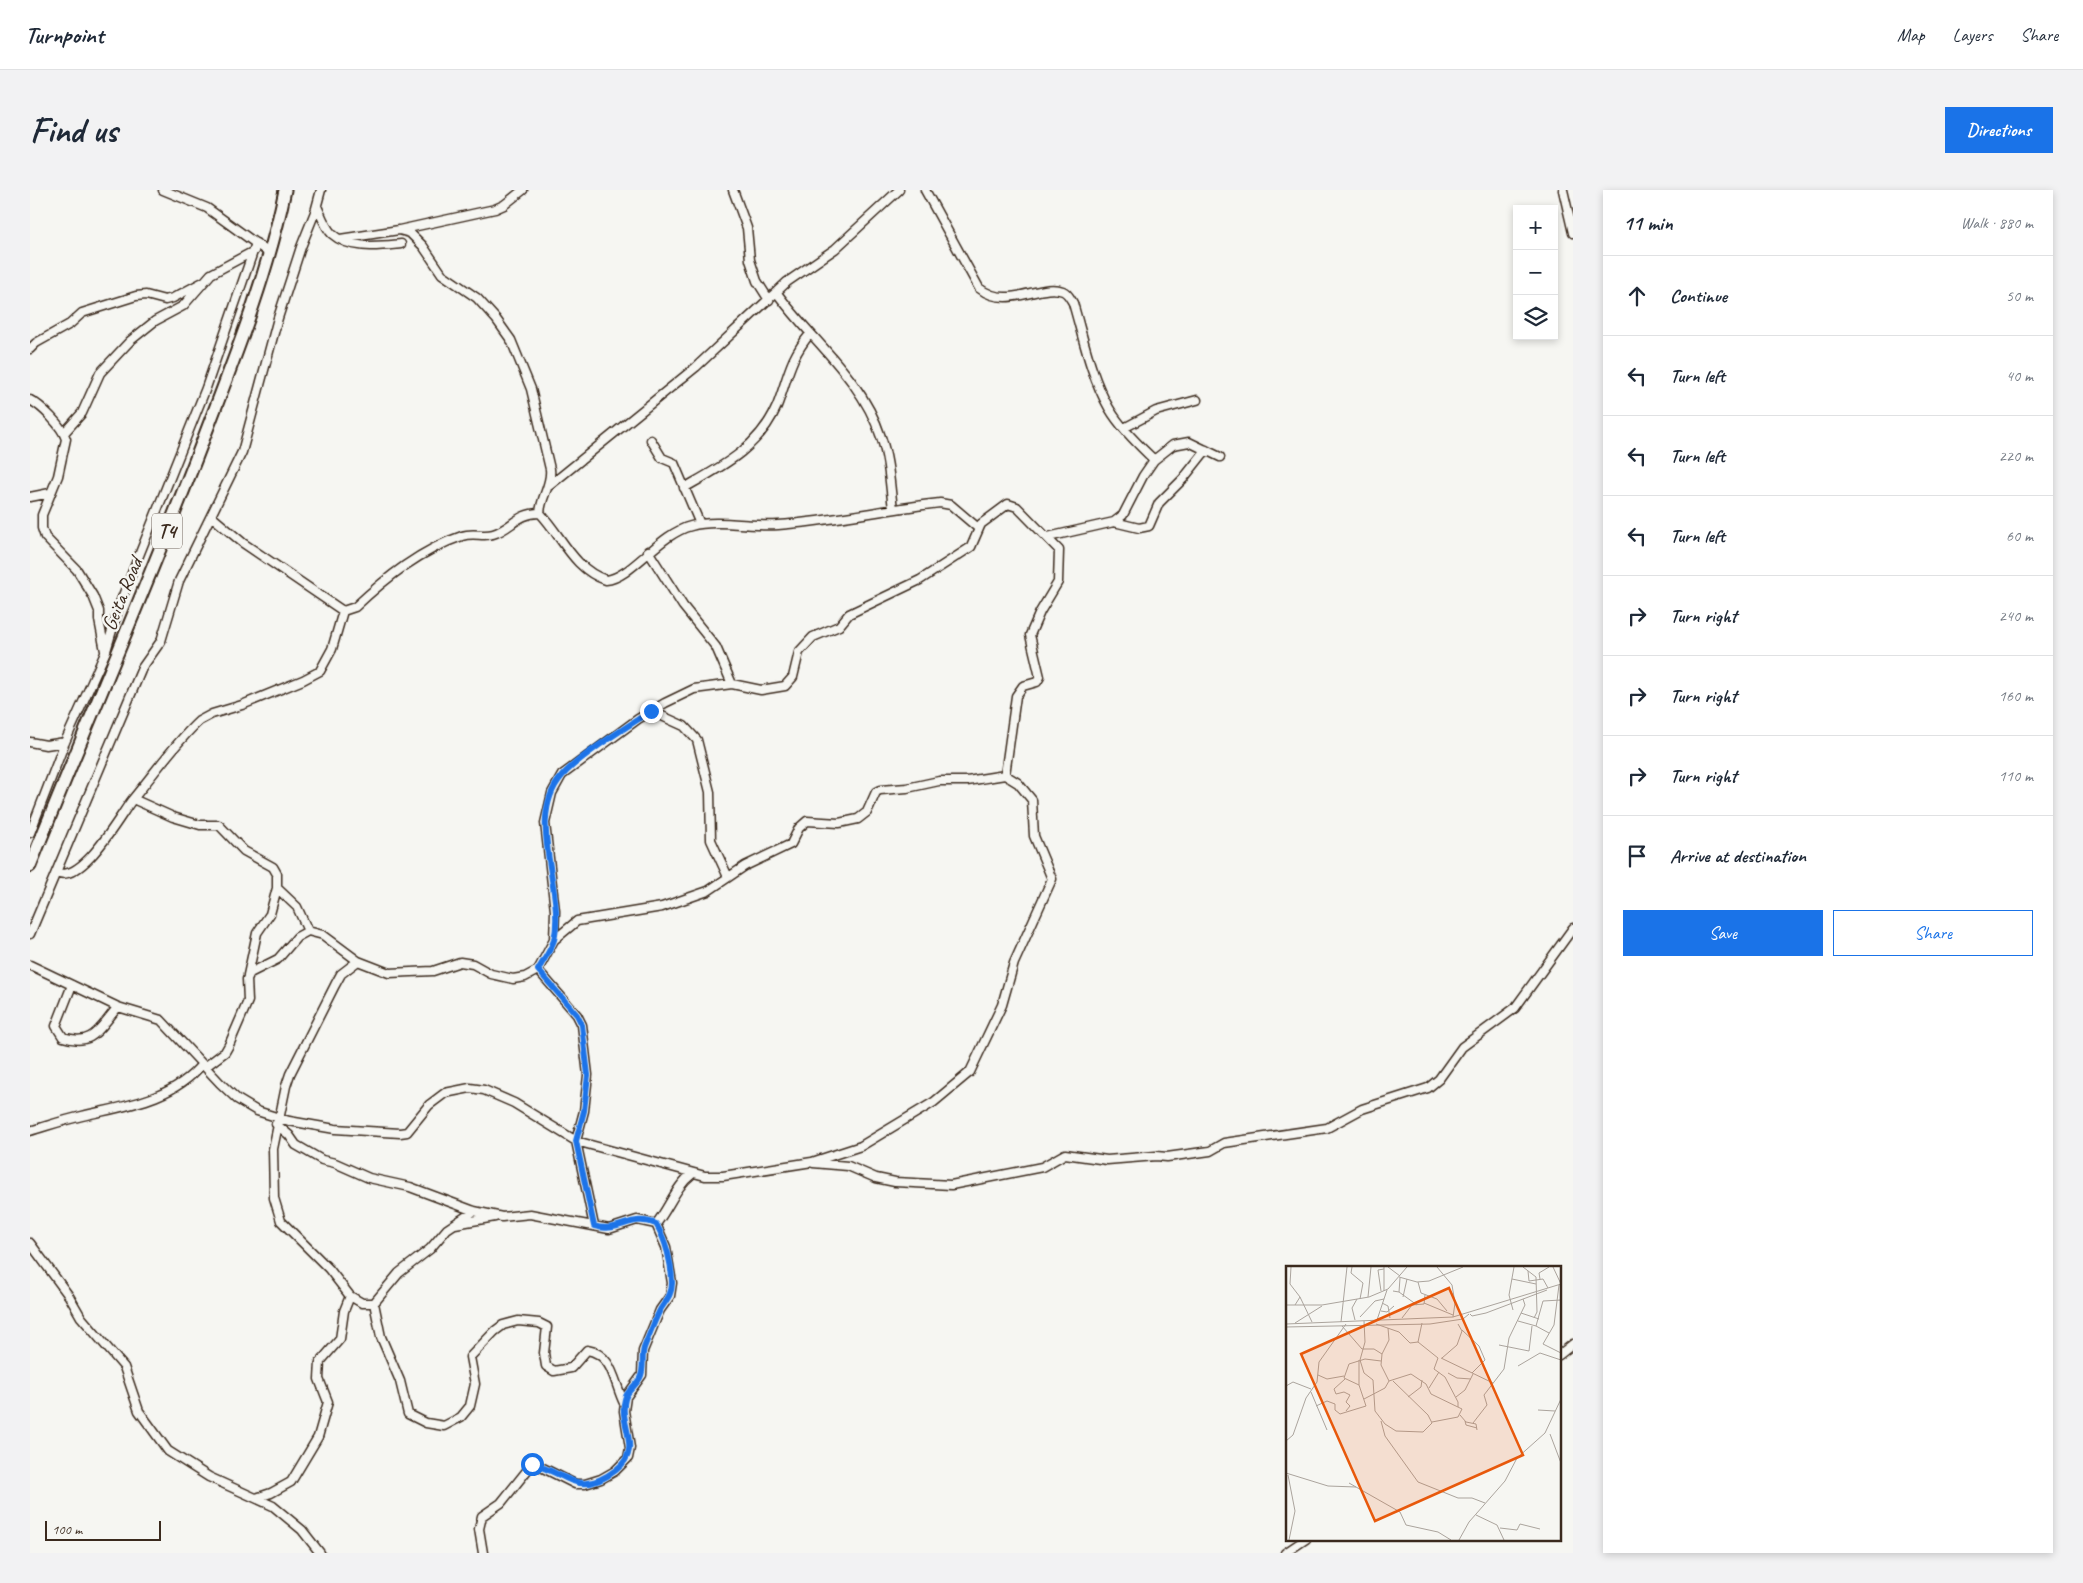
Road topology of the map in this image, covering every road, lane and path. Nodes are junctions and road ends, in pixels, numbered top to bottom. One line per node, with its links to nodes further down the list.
1 (163, 190): 14 (street)
2 (285, 190): 15 (highway, Geita Road / T4)
3 (321, 190): 9 (street)
4 (523, 190): 10 (street)
5 (733, 190): 18 (street)
6 (899, 190): 17 (street)
7 (925, 190): 23 (street)
8 (1563, 190): 11 (street)
9 (317, 206): 12 (street); 35 (street)
10 (399, 230): 12 (street); 29 (street)
11 (1573, 233)
12 (340, 238): 13 (street)
13 (400, 244)
14 (255, 247): 15 (street); 16 (street); 42 (street)
15 (269, 253): 50 (highway, Geita Road / T4)
16 (201, 283): 20 (street); 24 (street)
17 (777, 293): 18 (street); 19 (street)
18 (768, 300): 29 (street)
19 (810, 334): 30 (street); 33 (street)
20 (30, 349)
21 (30, 400): 24 (street)
22 (1198, 400): 23 (street)
23 (1124, 428): 28 (street)
24 (64, 433): 31 (street)
25 (651, 440): 30 (street)
26 (1206, 450): 27 (street); 28 (street); 36 (street)
27 (1220, 457)
28 (1154, 460): 36 (street)
29 (549, 486): 34 (street)
30 (684, 488): 37 (street)
31 (50, 493): 32 (street); 42 (street)
32 (30, 497)
33 (893, 509): 37 (street); 38 (street)
34 (540, 513): 40 (street); 41 (street)
35 (211, 516): 41 (street); 51 (street)
36 (1114, 522): 39 (street)
37 (700, 524): 40 (street)
38 (978, 528): 39 (street); 43 (street)
39 (1048, 537): 47 (street)
40 (648, 551): 43 (street)
41 (343, 611): 48 (street)
42 (106, 651): 46 (street)
43 (732, 684): 44 (street)
44 (651, 711): 52 (street); 57 (street)
45 (30, 742): 46 (street)
46 (65, 742): 49 (street)
47 (1004, 776): 52 (street); 68 (street)
48 (134, 799): 51 (street); 53 (street)
49 (30, 833)
50 (31, 857)
51 (56, 872): 56 (street)
52 (728, 877): 57 (street)
53 (277, 888): 55 (street); 61 (street)
54 (1573, 928): 68 (street)
55 (308, 931): 58 (street); 61 (street)
56 (30, 934)
57 (554, 940): 60 (street)
58 (358, 960): 60 (street); 65 (street)
59 (30, 965): 62 (street)
60 (538, 970): 67 (street)
61 (248, 975): 64 (street)
62 (72, 985): 63 (street); 63 (street)
63 (118, 1007): 64 (street)
64 (204, 1065): 65 (street); 66 (street)
65 (277, 1122): 67 (street); 70 (street); 76 (street)
66 (30, 1132)
67 (576, 1141): 69 (street); 74 (street)
68 (812, 1162): 69 (street)
69 (692, 1174): 73 (street)
70 (474, 1211): 71 (street); 72 (street)
71 (498, 1217): 72 (street); 74 (street)
72 (455, 1224): 77 (street)
73 (656, 1224): 74 (street); 80 (street)
74 (594, 1226)
75 (30, 1243): 81 (street)
76 (350, 1296): 77 (street); 81 (street)
77 (374, 1304): 80 (street)
78 (1573, 1344): 79 (street)
79 (1560, 1354)
80 (624, 1403): 84 (street)
81 (256, 1498): 83 (street)
82 (1304, 1540): 85 (street)
83 (320, 1553)
84 (483, 1553)
85 (1285, 1553)

